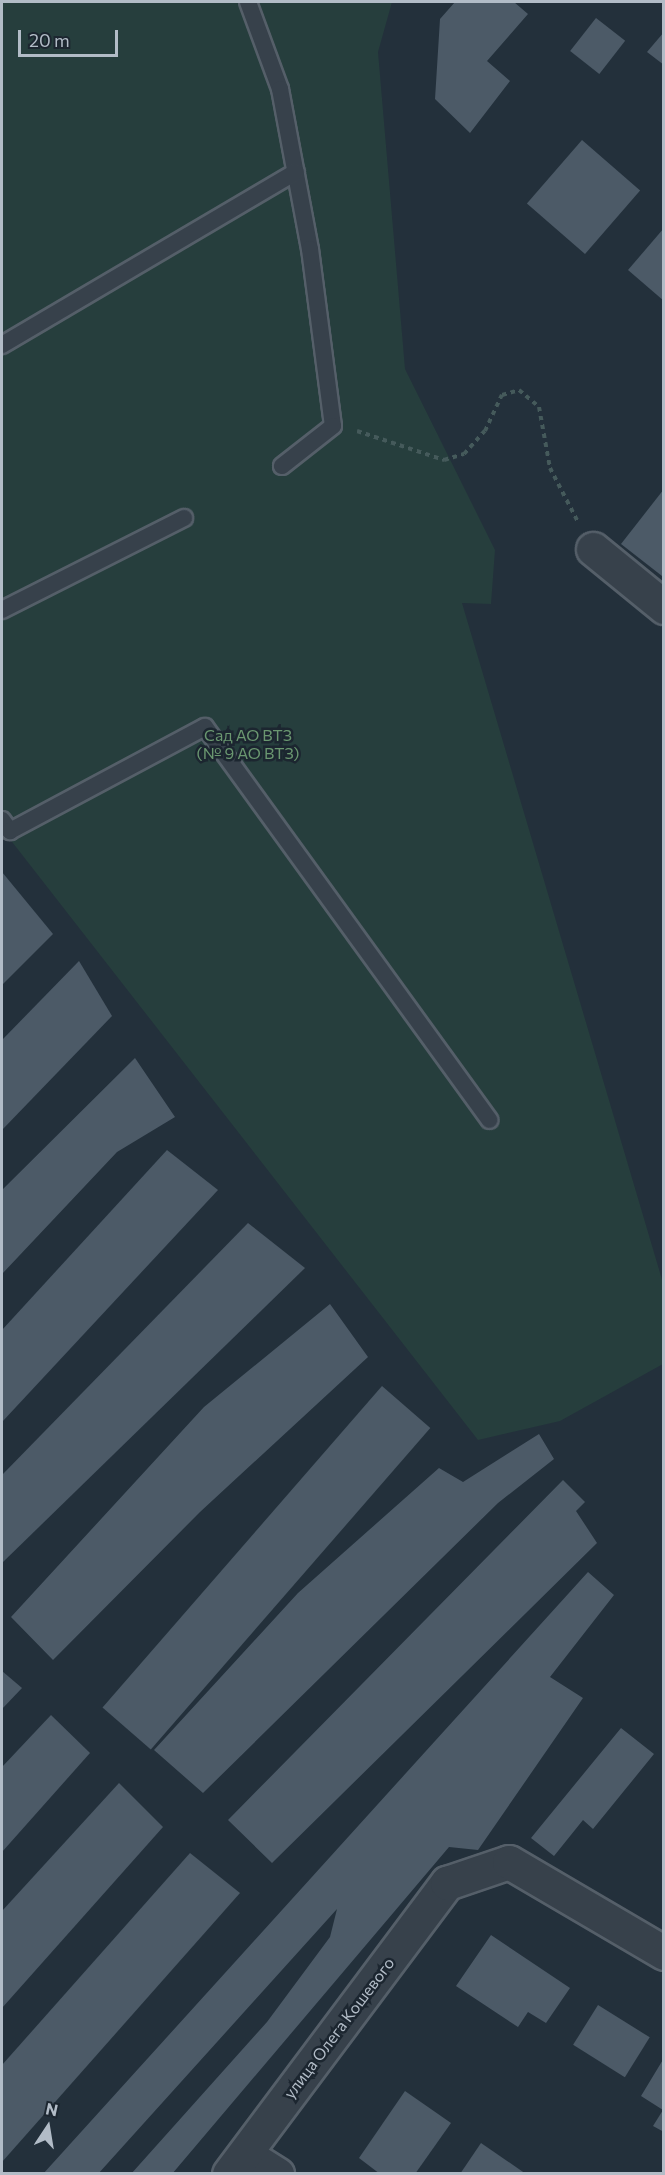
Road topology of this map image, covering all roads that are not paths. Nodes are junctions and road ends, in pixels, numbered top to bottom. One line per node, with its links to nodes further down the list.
1 (248, 2): 2 (lane)
2 (296, 172): 3 (lane); 4 (lane)
3 (2, 345)
4 (282, 466)
5 (184, 518): 8 (lane)
6 (593, 549): 7 (street)
7 (663, 607)
8 (2, 610)
9 (2, 820): 10 (lane)
10 (489, 1120)
11 (663, 1953): 12 (street, улица Олега Кошевого)
12 (237, 2164): 13 (street)
13 (277, 2174)

